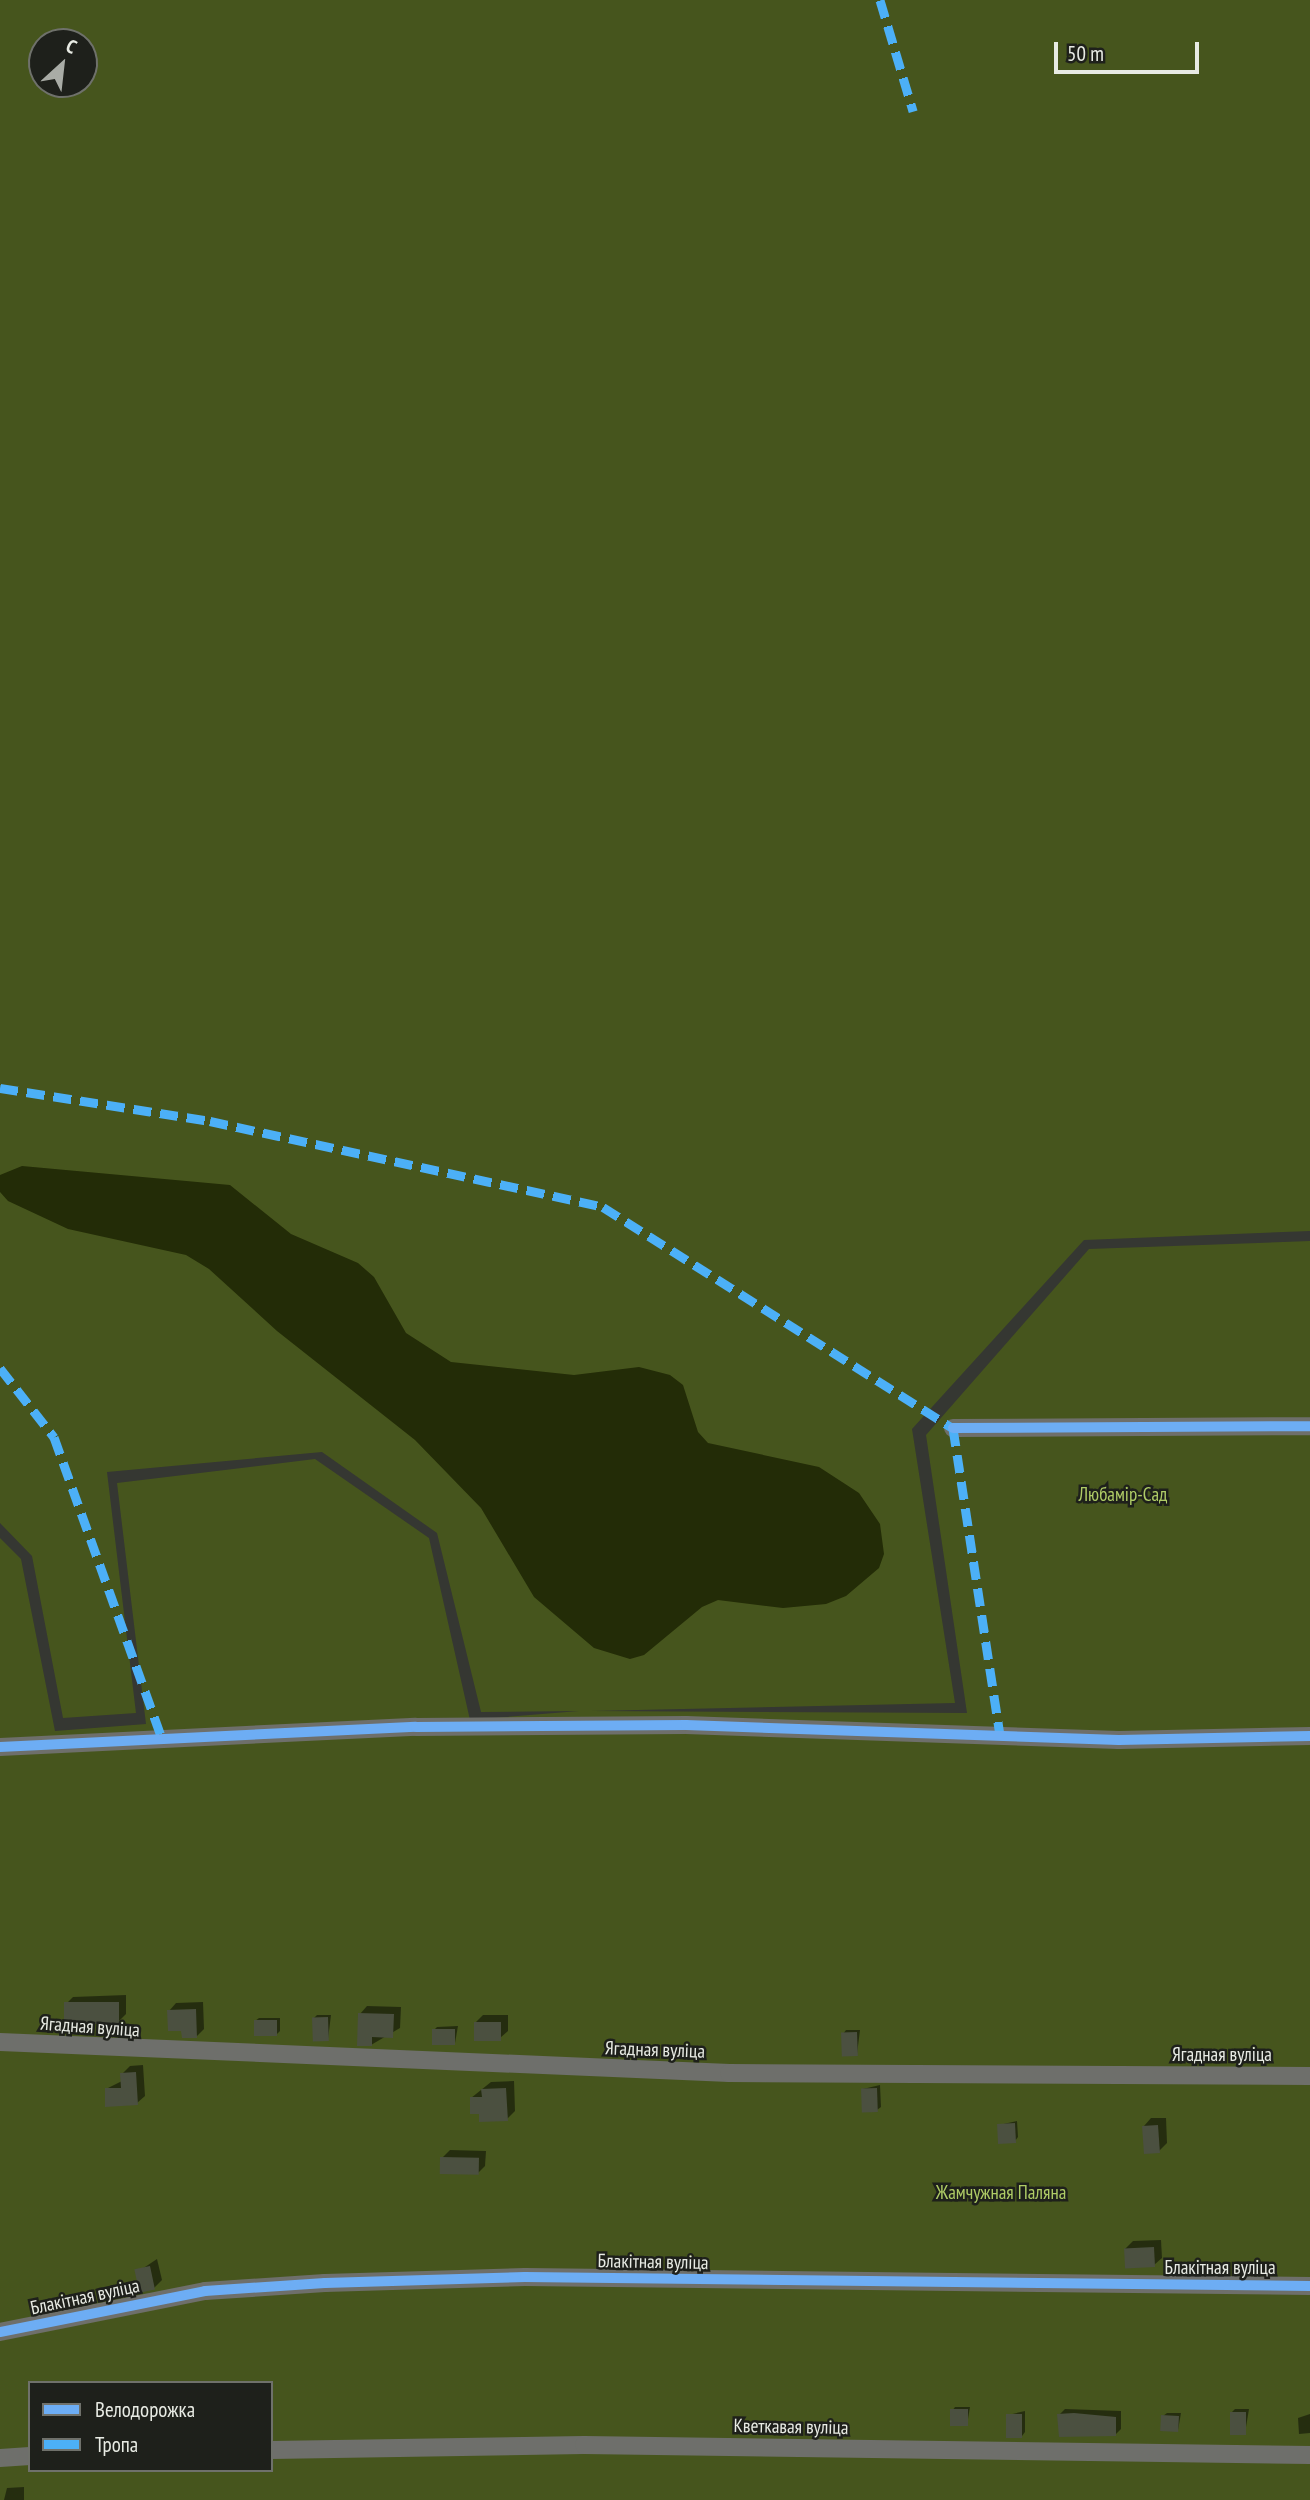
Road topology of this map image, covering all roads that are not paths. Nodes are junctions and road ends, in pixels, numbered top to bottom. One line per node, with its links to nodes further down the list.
1 (1310, 1426): 2 (street)
2 (953, 1428)
3 (1310, 1736): 4 (street)
4 (0, 1747)
5 (0, 2042): 6 (street, Ягадная вуліца)
6 (1310, 2076)
7 (1310, 2286): 8 (street, Блакітная вуліца)
8 (0, 2332)
9 (273, 2450): 10 (street, Кветкавая вуліца)
10 (1310, 2455)
11 (28, 2456): 12 (street)
12 (0, 2458)

